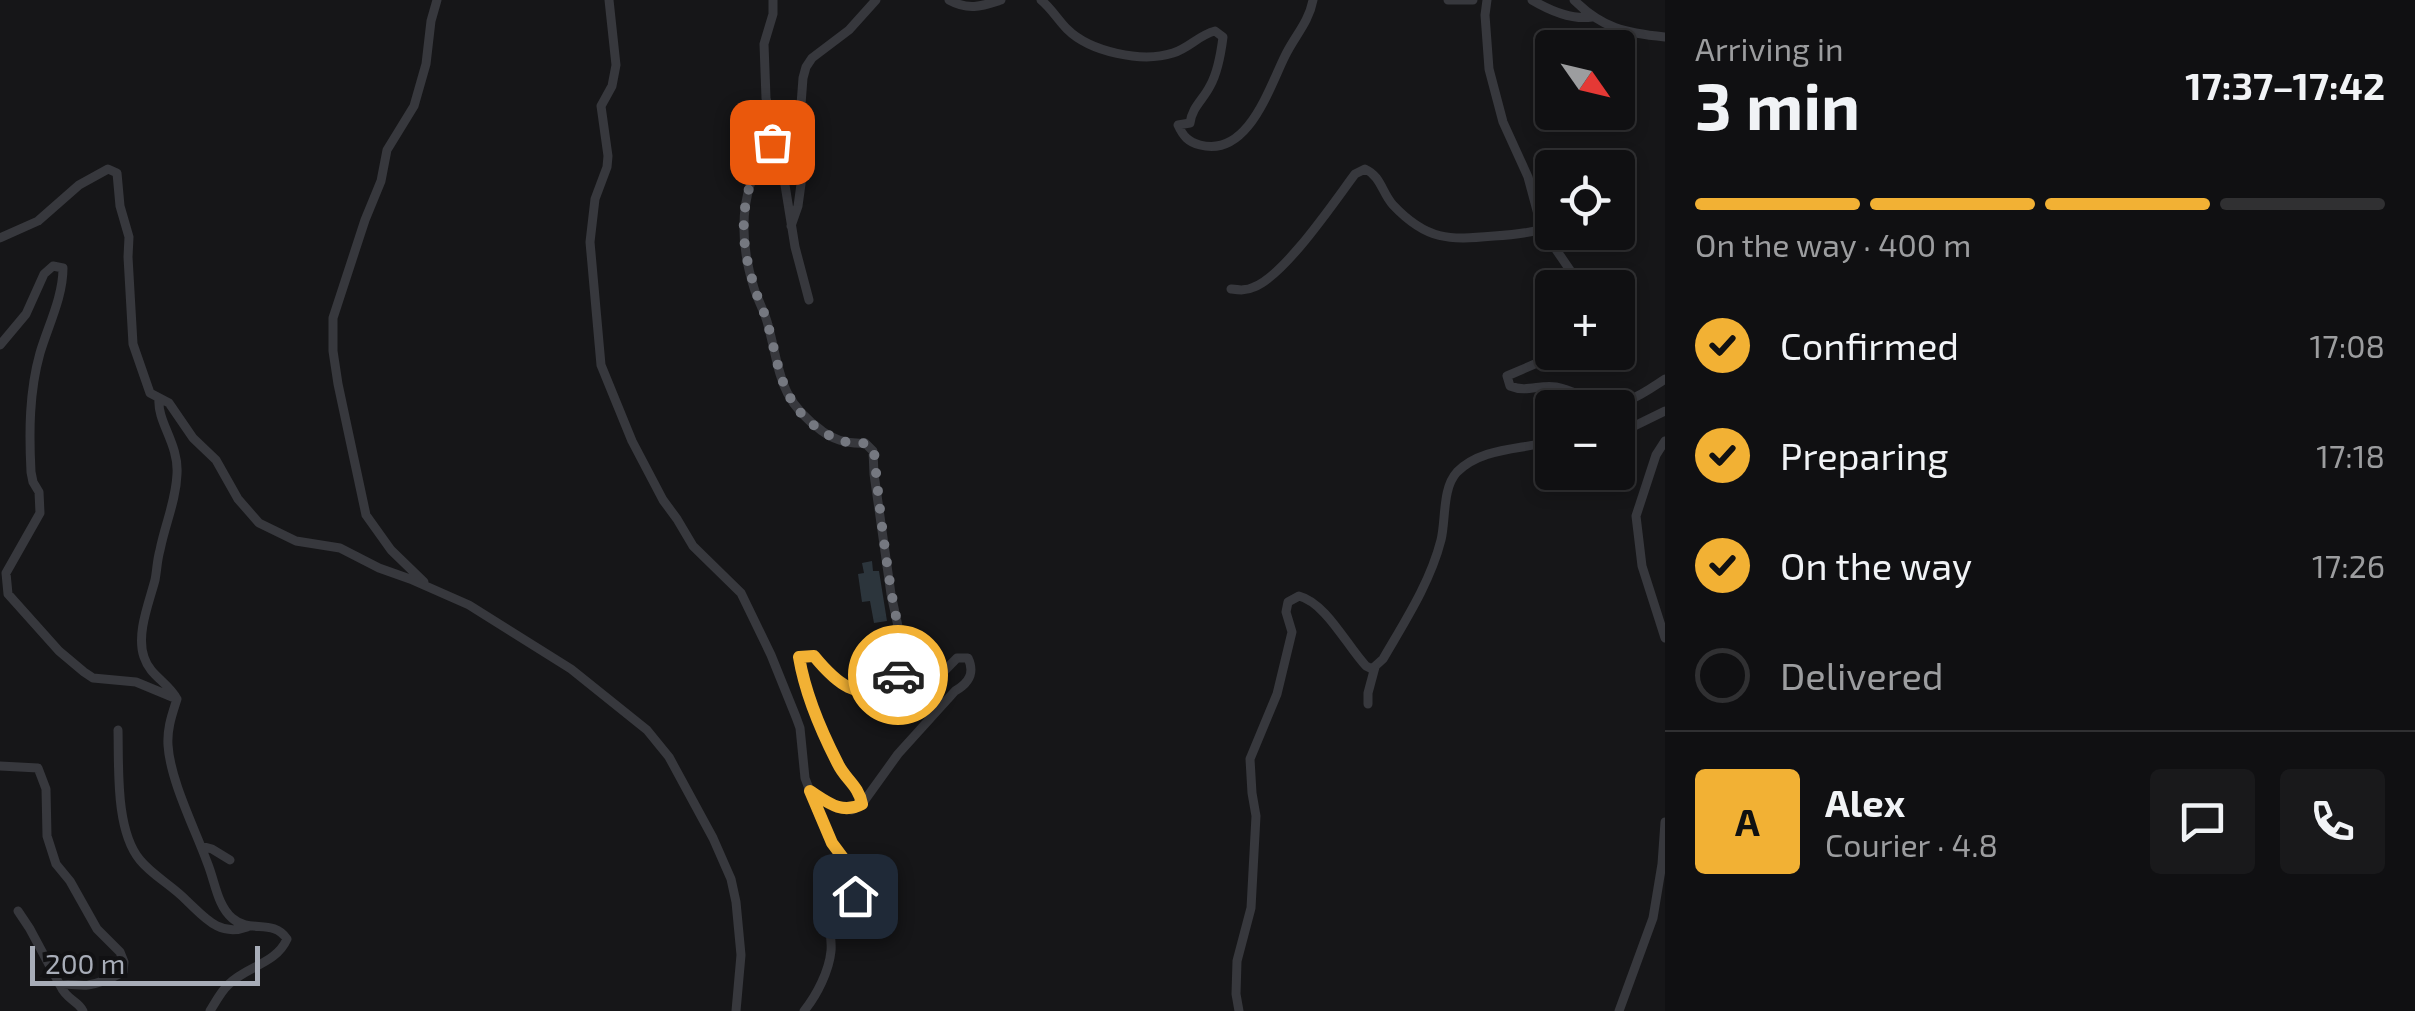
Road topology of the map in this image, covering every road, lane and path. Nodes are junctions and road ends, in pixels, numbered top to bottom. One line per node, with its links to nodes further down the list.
1 (436, 0): 33 (street)
2 (609, 0): 41 (street)
3 (773, 0): 15 (street)
4 (787, 0): 15 (street)
5 (876, 0): 20 (street)
6 (949, 0): 7 (street)
7 (1001, 0)
8 (1040, 0): 9 (street)
9 (1313, 0)
10 (1448, 0): 11 (street)
11 (1473, 0)
12 (1487, 0): 19 (street)
13 (1532, 0): 16 (street)
14 (1574, 0): 16 (street)
15 (773, 14): 18 (street)
16 (1592, 17): 17 (street)
17 (1665, 37)
18 (772, 142): 20 (street); 36 (street)
19 (1535, 204)
20 (791, 226): 24 (street)
21 (1535, 231): 23 (street)
22 (0, 238): 28 (street)
23 (1231, 289)
24 (809, 300)
25 (0, 345): 37 (street)
26 (1535, 364): 27 (street)
27 (1665, 379)
28 (159, 399): 33 (street); 37 (street)
29 (1665, 411): 30 (street)
30 (1635, 426)
31 (1665, 442): 34 (street)
32 (1535, 444): 35 (street)
33 (429, 588): 52 (street)
34 (1665, 638)
35 (1374, 668): 38 (street); 53 (street)
36 (888, 688): 42 (street); 42 (street)
37 (176, 699): 44 (street)
38 (1368, 704)
39 (118, 730): 47 (street)
40 (0, 766): 48 (street)
41 (810, 791): 42 (street); 49 (street)
42 (862, 804)
43 (1665, 822): 54 (street)
44 (201, 846): 45 (street); 47 (street)
45 (230, 860)
46 (18, 912): 48 (street)
47 (250, 926): 51 (street)
48 (60, 986): 50 (street)
49 (808, 1009)
50 (84, 1011)
51 (210, 1011)
52 (736, 1011)
53 (1239, 1011)
54 (1619, 1011)

